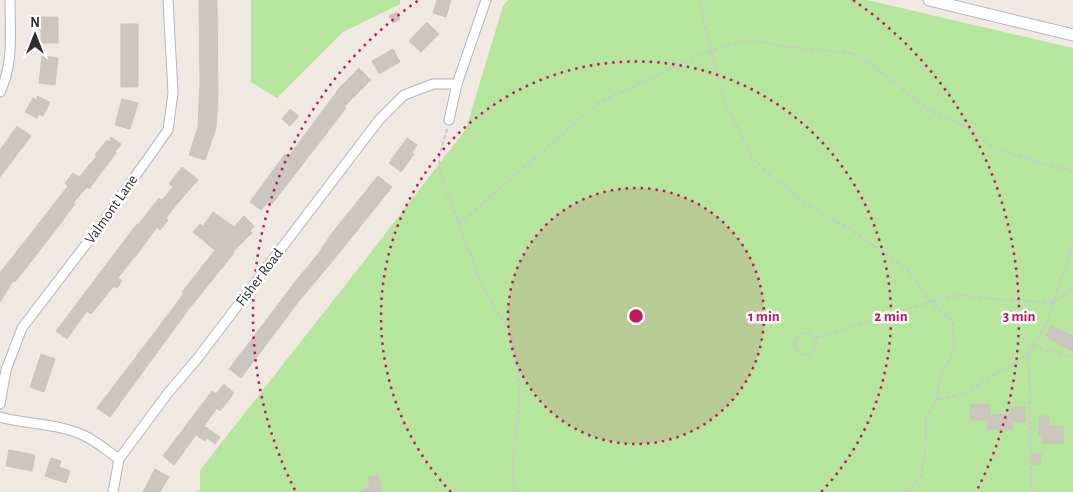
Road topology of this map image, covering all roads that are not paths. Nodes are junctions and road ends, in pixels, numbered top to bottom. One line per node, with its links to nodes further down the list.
1 (10, 0): 7 (street)
2 (168, 0): 9 (street, Valmont Lane)
3 (486, 0): 6 (street)
4 (929, 0): 5 (street)
5 (1073, 35)
6 (457, 84): 8 (street); 11 (street, Fisher Road)
7 (0, 92)
8 (449, 120)
9 (0, 404)
10 (0, 417): 11 (street)
11 (119, 459): 12 (street, Fisher Road)
12 (113, 492)

